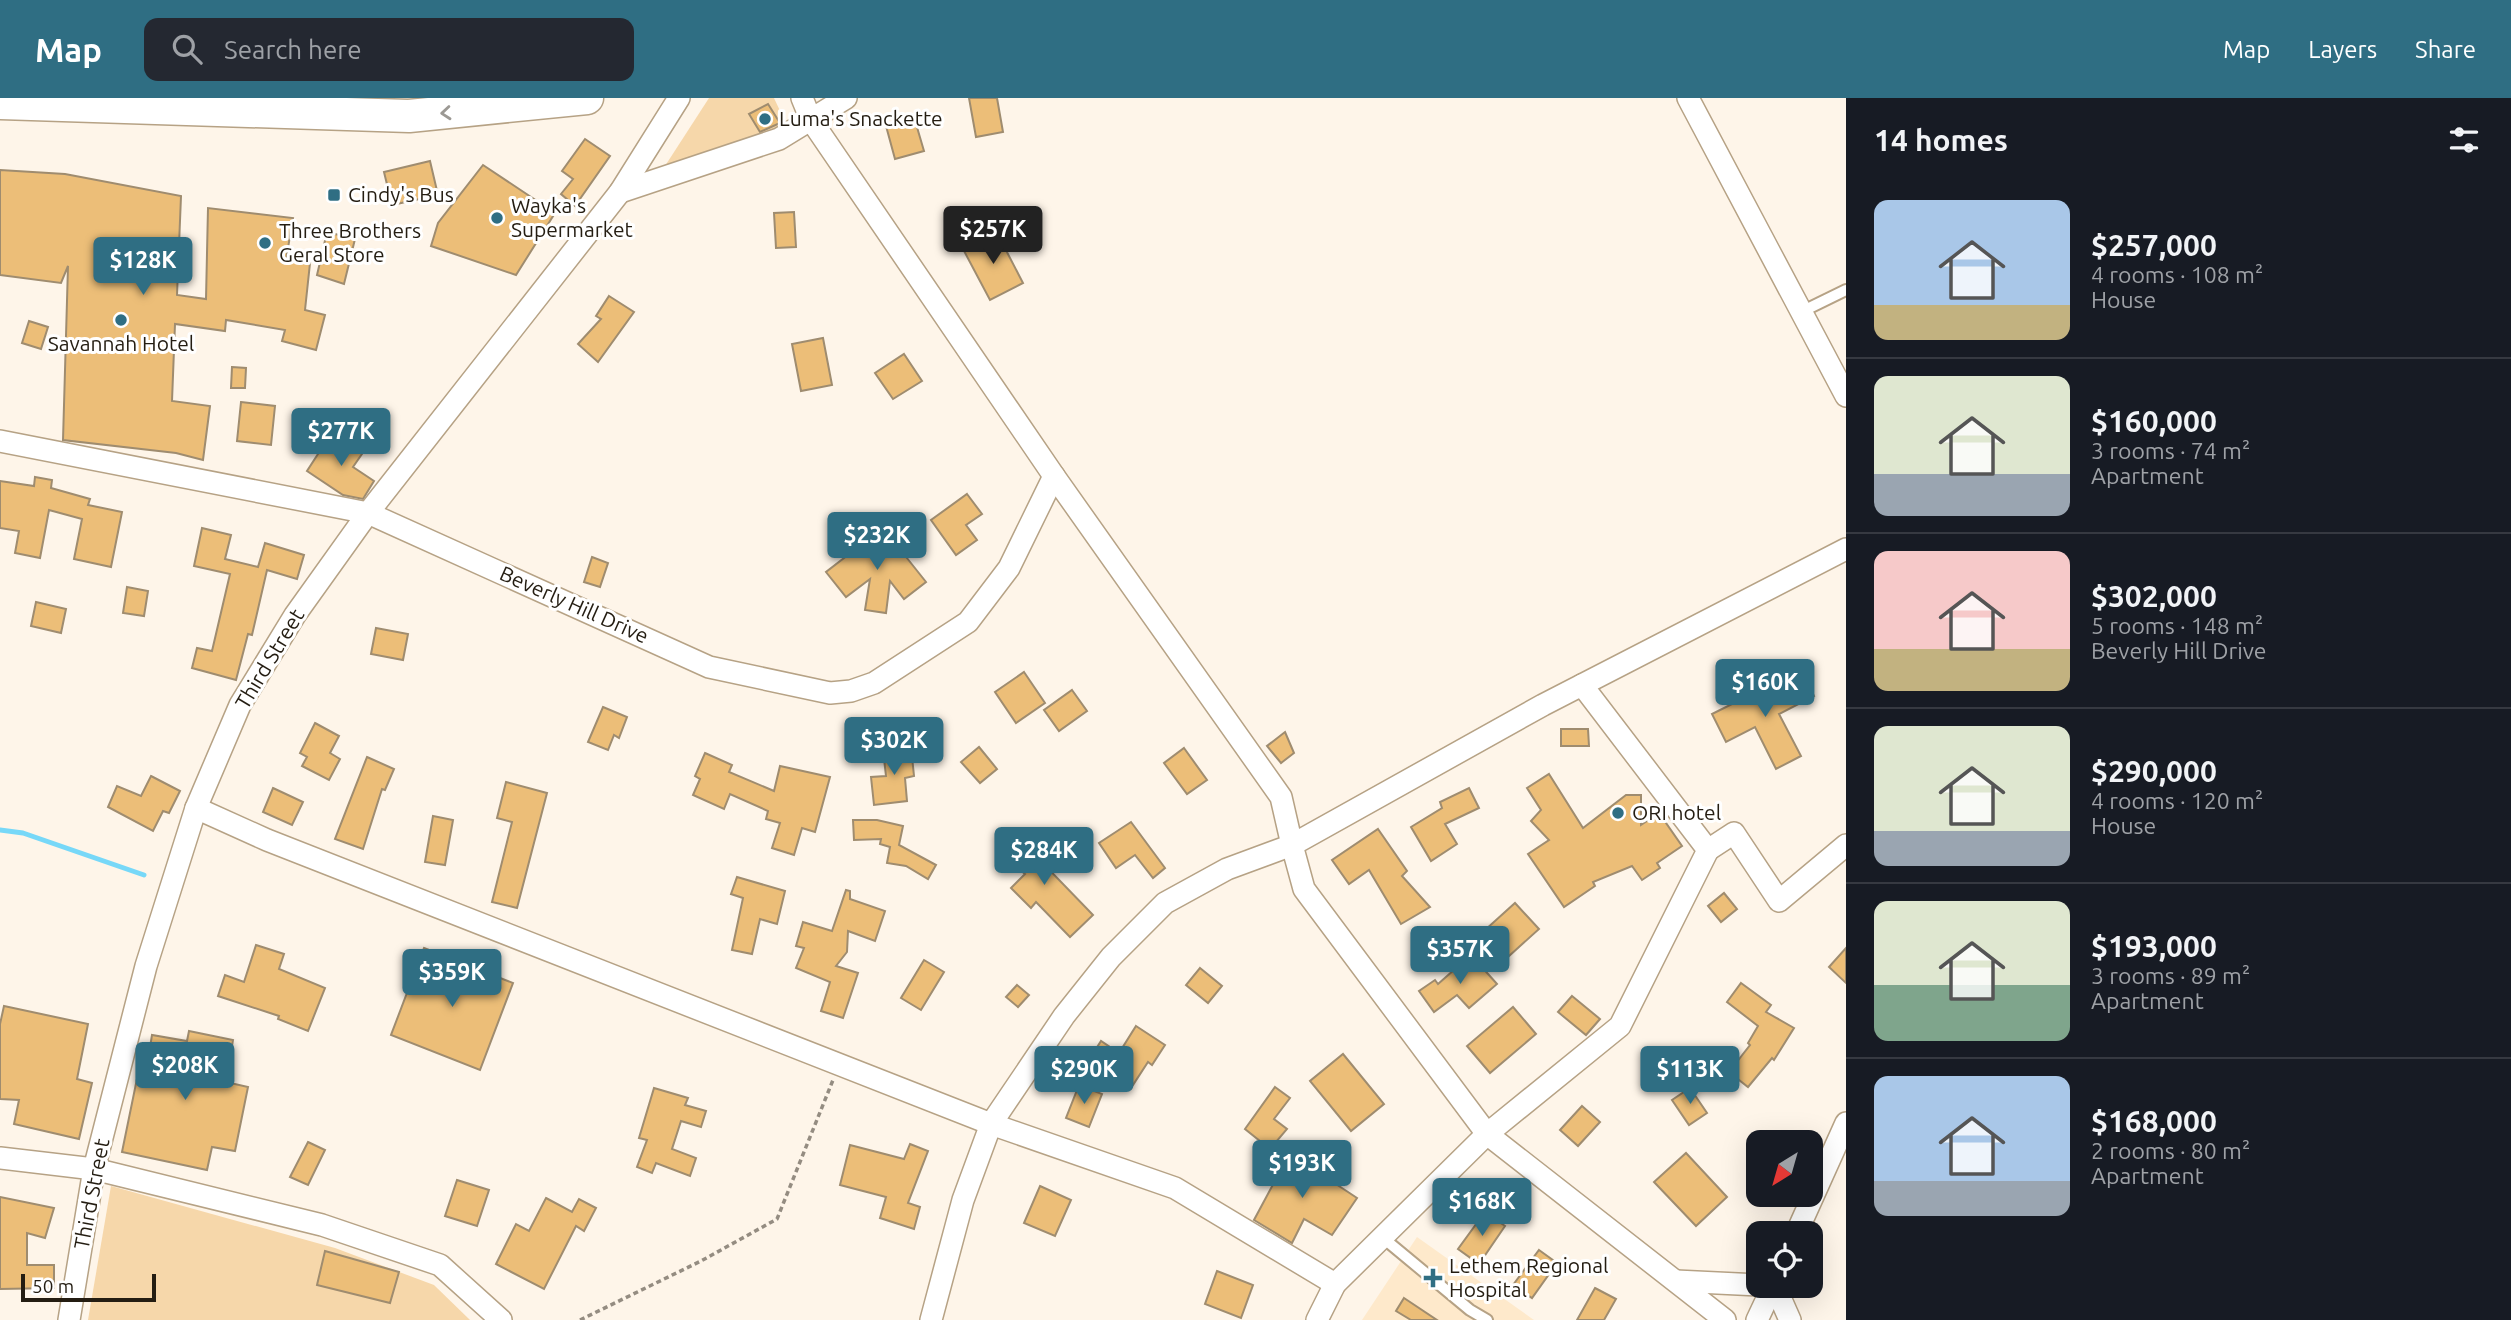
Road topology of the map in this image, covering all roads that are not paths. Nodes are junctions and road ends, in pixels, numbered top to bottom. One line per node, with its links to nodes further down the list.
1 (580, 98): 2 (street); 7 (street, one-way to 7)
2 (587, 98)
3 (679, 98): 9 (street, Third Street)
4 (802, 98): 8 (street)
5 (846, 98): 8 (street)
6 (1688, 98): 11 (street)
7 (0, 103)
8 (811, 120): 9 (street); 14 (street)
9 (620, 192): 15 (street, Third Street)
10 (1846, 290): 11 (lane)
11 (1801, 312): 12 (street)
12 (1846, 396)
13 (0, 441): 15 (street, Beverly Hill Drive)
14 (1054, 476): 15 (street, Beverly Hill Drive); 19 (street)
15 (368, 513): 18 (street, Third Street)
16 (1846, 549): 17 (street)
17 (1582, 685): 19 (street); 21 (street)
18 (196, 808): 23 (street); 26 (street, Third Street)
19 (1292, 845): 23 (street); 24 (street)
20 (1846, 845): 21 (street)
21 (1708, 850): 24 (street)
22 (1846, 1123): 27 (street)
23 (990, 1124): 30 (street); 37 (street)
24 (1488, 1134): 28 (street); 29 (street)
25 (0, 1158): 26 (street)
26 (94, 1169): 35 (street, Third Street); 36 (street)
27 (1802, 1221)
28 (1382, 1237): 30 (street); 34 (lane)
29 (1674, 1281): 31 (street); 40 (street)
30 (1335, 1284): 38 (street)
31 (1746, 1284)
32 (1768, 1298): 41 (street)
33 (1780, 1298): 42 (street)
34 (1467, 1315): 39 (lane)
35 (69, 1320)
36 (501, 1320)
37 (931, 1320)
38 (1317, 1320)
39 (1487, 1320)
40 (1725, 1320)
41 (1757, 1320)
42 (1790, 1320)

